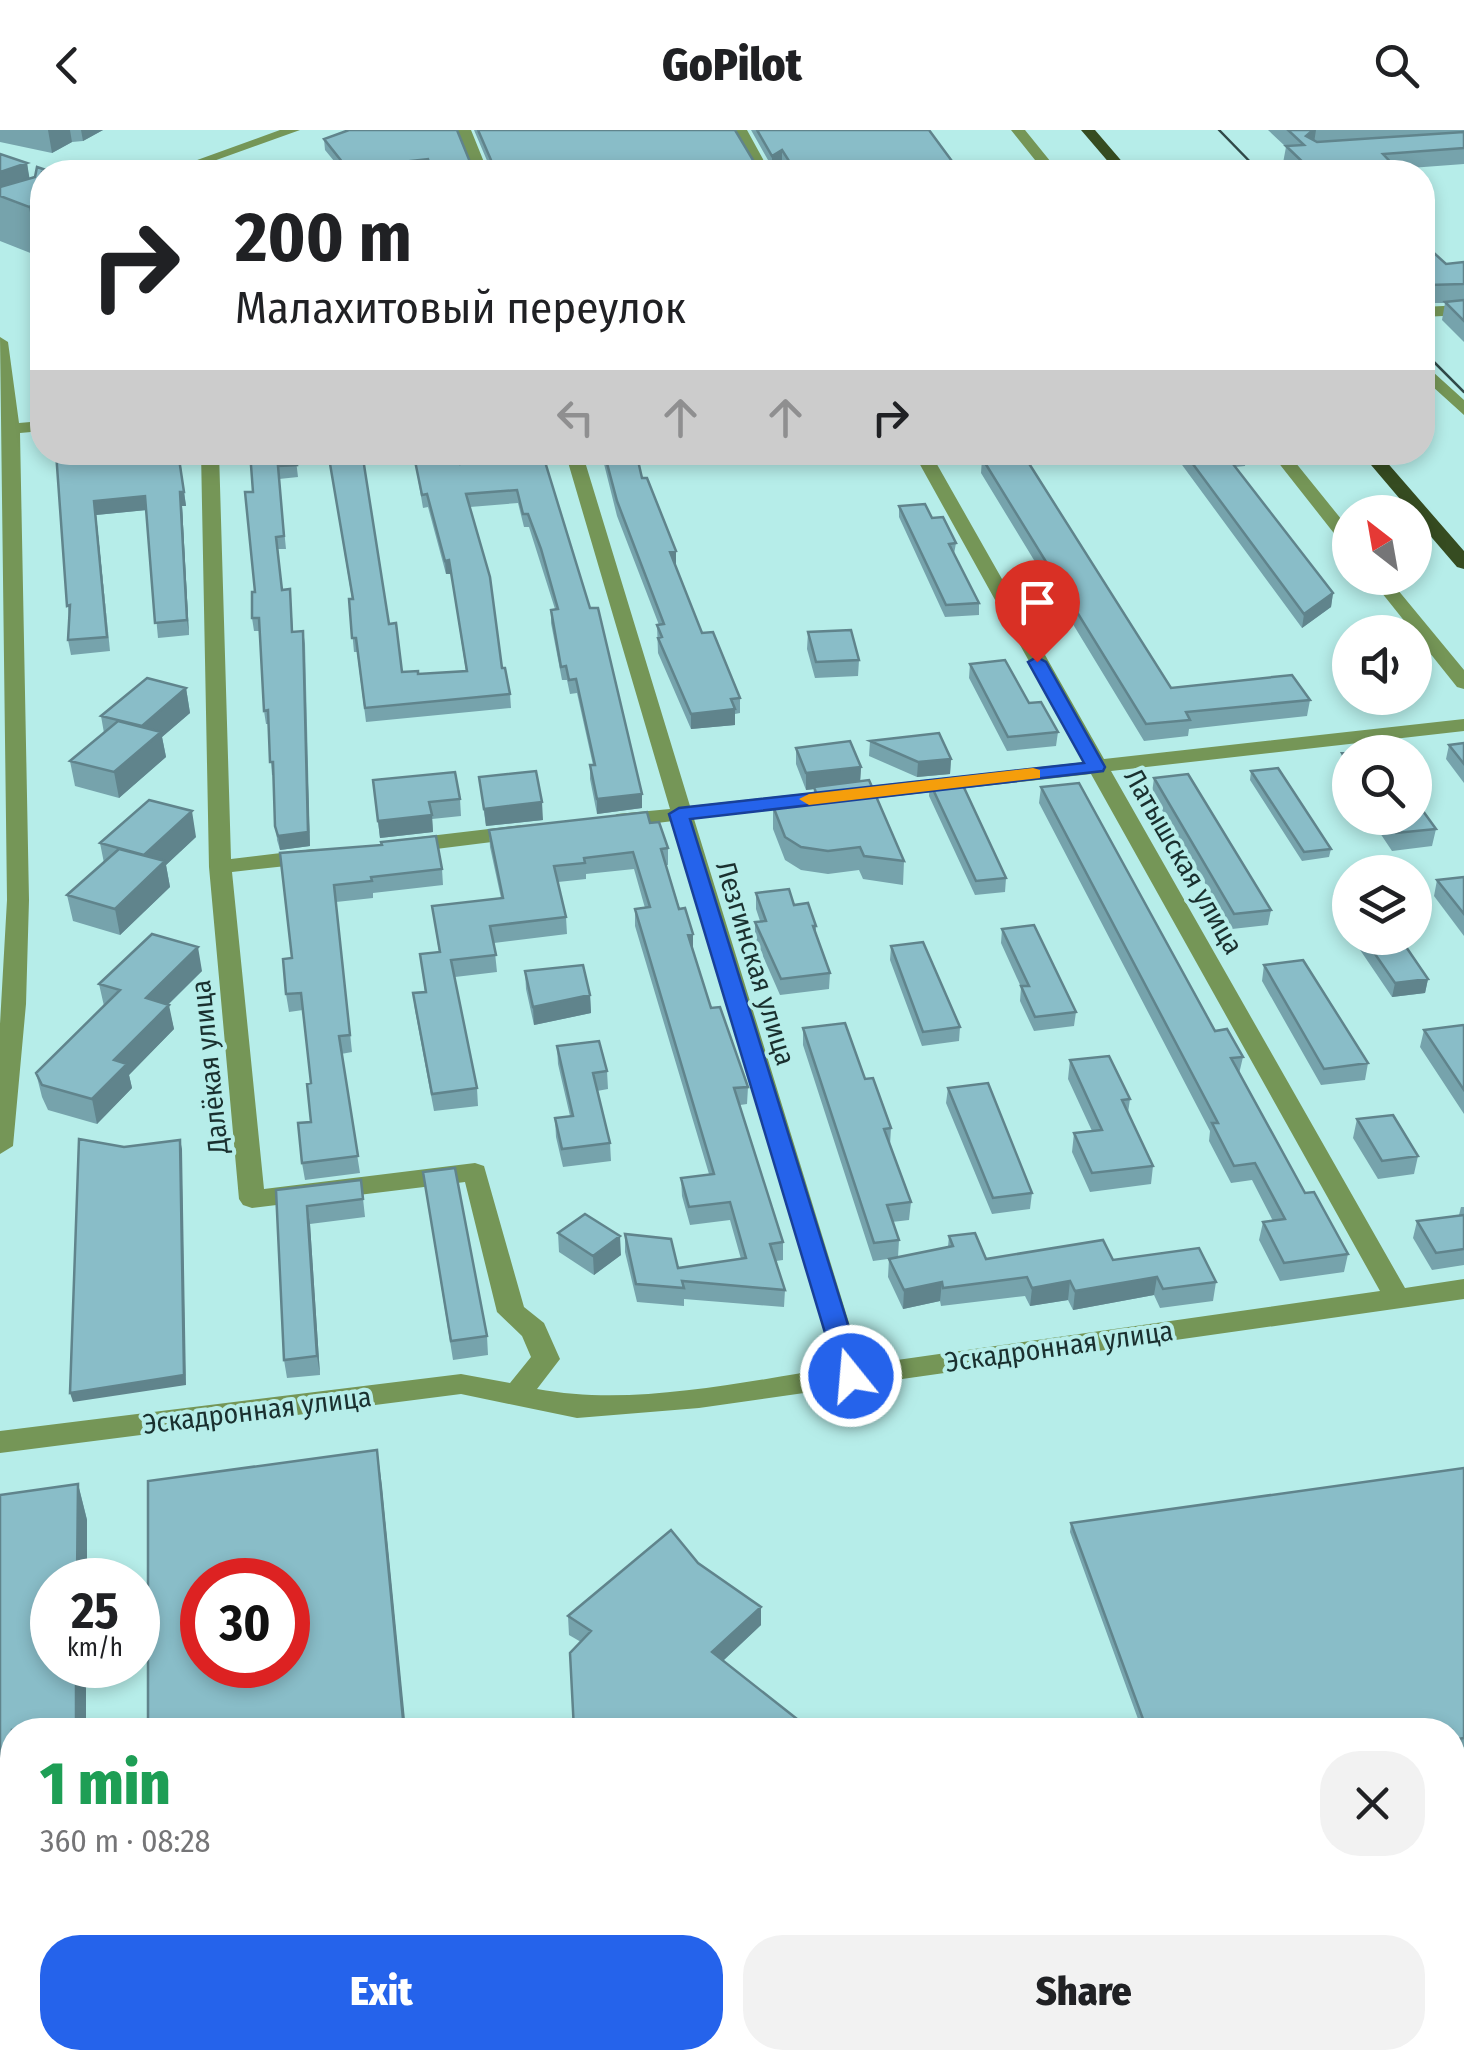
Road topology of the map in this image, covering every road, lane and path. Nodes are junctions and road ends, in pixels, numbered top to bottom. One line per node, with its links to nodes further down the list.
1 (293, 130): 6 (street)
2 (464, 130): 7 (street)
3 (740, 130): 8 (street)
4 (1018, 130): 9 (street)
5 (1088, 130): 10 (main road)
6 (206, 160)
7 (476, 160)
8 (756, 160)
9 (1042, 160)
10 (1114, 160)
11 (1464, 310): 12 (street)
12 (1435, 311)
13 (0, 342): 17 (street)
14 (1435, 380): 15 (street)
15 (1464, 410)
16 (30, 427): 17 (street)
17 (12, 428): 35 (street)
18 (210, 465): 34 (street, Далёкая улица)
19 (577, 465): 29 (street, Лезгинская улица)
20 (927, 465): 28 (street, Латышская улица)
21 (1288, 465): 23 (street)
22 (1379, 465): 24 (main road)
23 (1332, 520)
24 (1464, 563)
25 (1393, 595): 26 (street)
26 (1464, 682)
27 (1464, 725): 28 (street)
28 (1096, 767): 29 (street); 37 (street, Латышская улица)
29 (679, 814): 30 (street); 38 (street, Лезгинская улица)
30 (603, 823)
31 (546, 829): 32 (street)
32 (374, 849)
33 (336, 854): 34 (street)
34 (220, 867): 39 (street, Далёкая улица)
35 (0, 1146)
36 (1464, 1289): 37 (street, Эскадронная улица)
37 (1398, 1298): 38 (street, Эскадронная улица)
38 (851, 1376): 39 (street, Эскадронная улица)
39 (515, 1396): 40 (street, Эскадронная улица)
40 (0, 1442)

